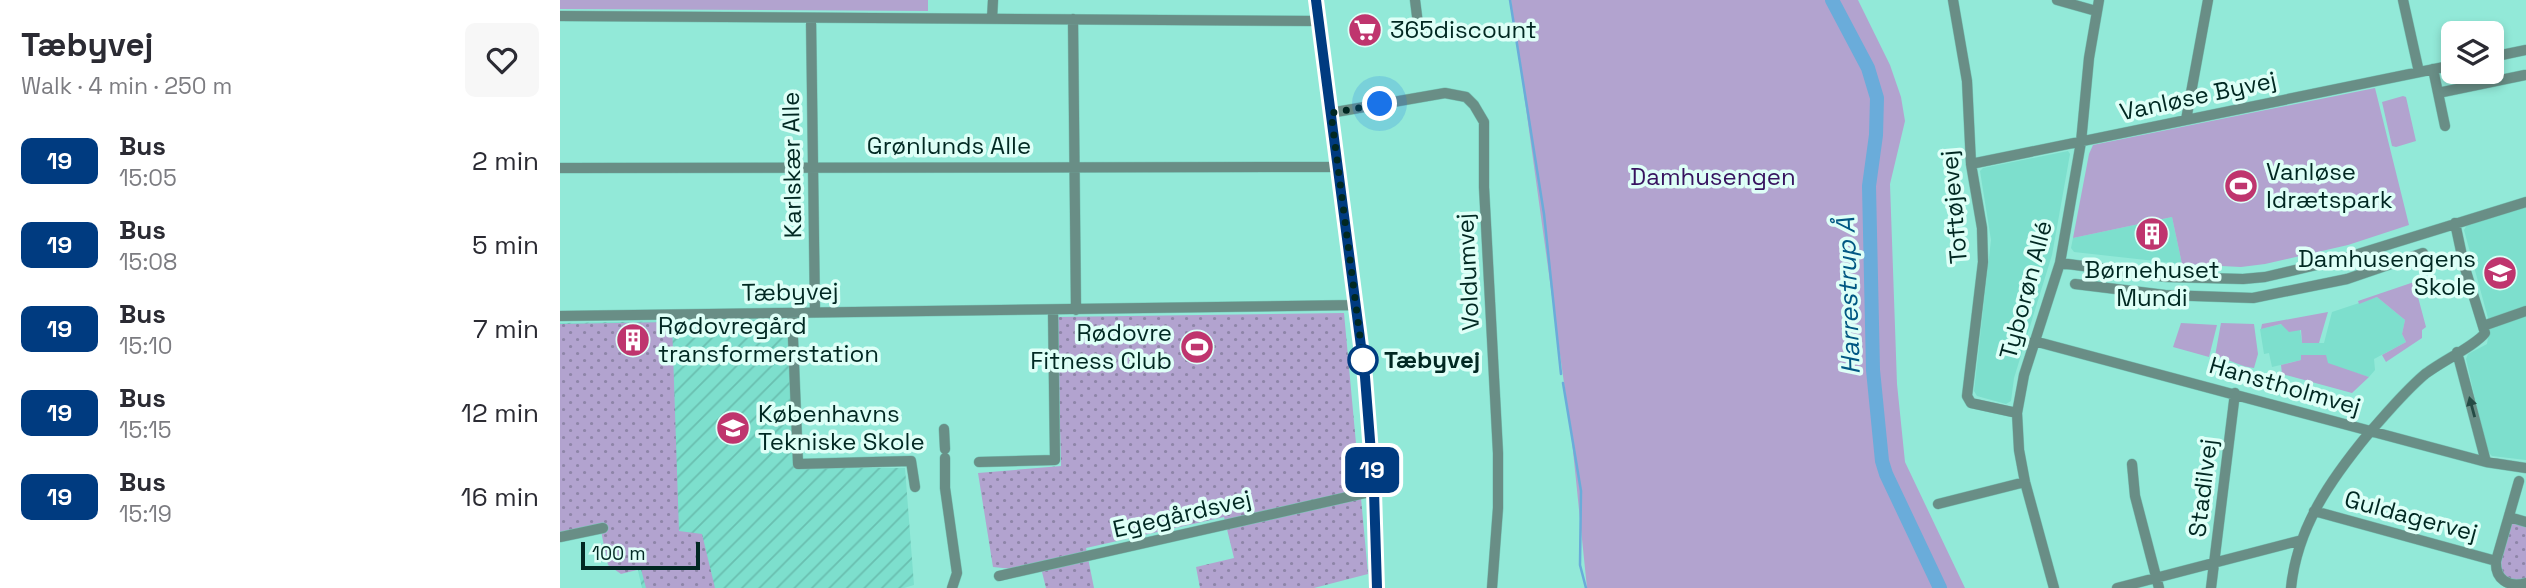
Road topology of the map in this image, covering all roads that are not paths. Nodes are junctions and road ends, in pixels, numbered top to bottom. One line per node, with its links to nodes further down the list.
1 (993, 0): 11 (street)
2 (1316, 0): 13 (street)
3 (1415, 0): 14 (street)
4 (1953, 0): 26 (street, Toftøjevej)
5 (2057, 0): 8 (street)
6 (2208, 0): 23 (street)
7 (2403, 0): 19 (street)
8 (2097, 5): 25 (street, Tyborøn Allé)
9 (560, 16): 10 (street)
10 (811, 18): 11 (street); 30 (street, Karlskær Alle)
11 (992, 19): 12 (street)
12 (1073, 19): 13 (street); 27 (street)
13 (1318, 20): 22 (street)
14 (1419, 32)
15 (2526, 50): 16 (street)
16 (2504, 55)
17 (2441, 67): 18 (street, Vanløse Byvej)
18 (2433, 69): 19 (street, Vanløse Byvej); 21 (street)
19 (2418, 72): 23 (street, Vanløse Byvej)
20 (2525, 75): 21 (street)
21 (2438, 93): 24 (street)
22 (1331, 113): 28 (street); 76 (street, Voldumvej)
23 (2186, 120): 25 (street, Vanløse Byvej)
24 (2445, 126)
25 (2081, 142): 26 (street, Vanløse Byvej); 35 (street, Tyborøn Allé)
26 (1971, 164): 51 (street, Toftøjevej)
27 (1074, 167): 28 (street, Grønlunds Alle); 30 (street, Grønlunds Alle); 42 (street)
28 (1338, 167): 40 (street)
29 (560, 168): 30 (street, Grønlunds Alle)
30 (813, 168): 44 (street, Karlskær Alle)
31 (2526, 202): 32 (street)
32 (2455, 223): 34 (street); 47 (street)
33 (2423, 253): 37 (street)
34 (2342, 259): 36 (street); 37 (street)
35 (2060, 263): 36 (street); 48 (street, Tyborøn Allé)
36 (2167, 277): 39 (street)
37 (2347, 279): 39 (street)
38 (2075, 284): 39 (street)
39 (2165, 295)
40 (1357, 305): 42 (street, Tæbyvej); 61 (street)
41 (1053, 310): 42 (street, Tæbyvej); 44 (street, Tæbyvej); 54 (street)
42 (1076, 310)
43 (2526, 311): 47 (street)
44 (815, 312): 45 (street, Tæbyvej)
45 (792, 313): 46 (street, Tæbyvej); 60 (street)
46 (560, 316)
47 (2483, 326): 49 (street)
48 (2034, 341): 50 (street, Hanstholmvej); 51 (street, Tyborøn Allé)
49 (2457, 352): 53 (street); 55 (street, one-way to 49)
50 (2235, 393): 53 (street, Hanstholmvej); 70 (street, Stadilvej)
51 (2018, 413): 59 (street, Tyborøn Allé)
52 (944, 429): 74 (street)
53 (2371, 431): 55 (street, Hanstholmvej); 63 (street)
54 (979, 462)
55 (2486, 463): 57 (street, Hanstholmvej)
56 (2133, 464): 72 (street)
57 (2526, 467)
58 (2519, 481): 64 (street, Guldagervej)
59 (2025, 482): 62 (street); 77 (street, Tyborøn Allé)
60 (915, 487)
61 (1374, 491): 71 (street, Egegårdsvej); 75 (street)
62 (1938, 504)
63 (2314, 511): 68 (street); 69 (street, Guldagervej)
64 (2509, 517): 65 (street, Guldagervej); 69 (street, Guldagervej)
65 (2526, 522)
66 (603, 528): 67 (street)
67 (560, 537)
68 (2302, 540): 70 (street); 80 (street)
69 (2496, 561): 73 (street, Guldagervej)
70 (2215, 562): 72 (street); 79 (street, Stadilvej)
71 (999, 576)
72 (2157, 583): 78 (street)
73 (2526, 583)
74 (952, 588)
75 (1377, 588)
76 (1492, 588)
77 (2054, 588)
78 (2117, 588)
79 (2211, 588)
80 (2291, 588)

